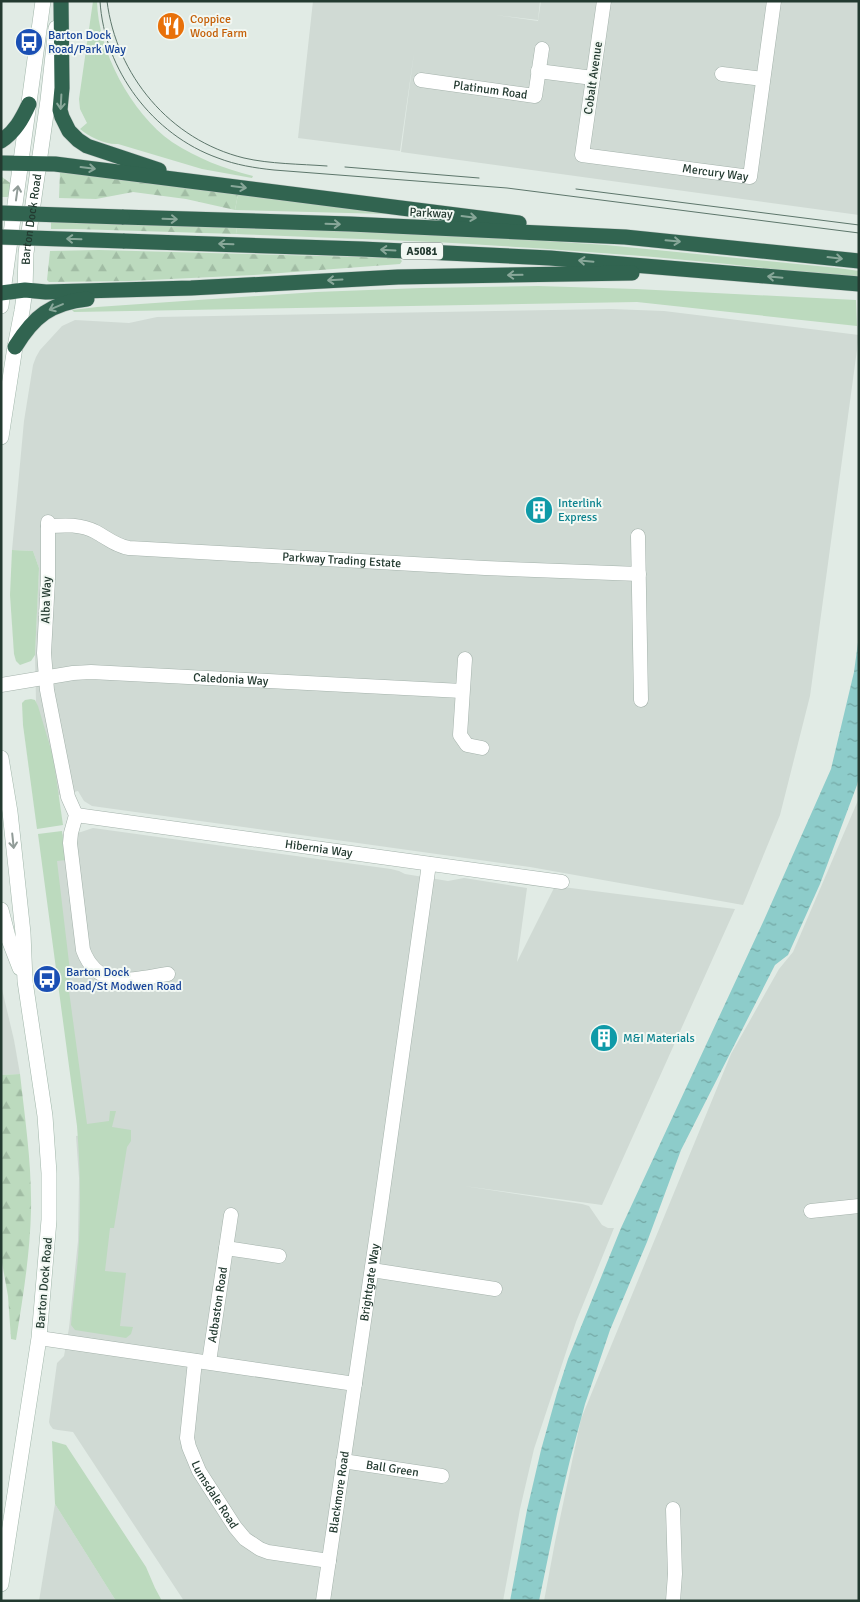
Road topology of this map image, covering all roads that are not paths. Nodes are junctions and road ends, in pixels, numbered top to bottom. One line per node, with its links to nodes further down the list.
1 (43, 1): 11 (main road, Barton Dock Road)
2 (60, 1): 16 (main road, Barton Dock Road); 17 (highway, A5081, one-way to 17)
3 (604, 1): 8 (street, Cobalt Avenue)
4 (774, 1): 10 (street, Mercury Way)
5 (542, 49): 6 (street, Platinum Road)
6 (538, 71): 8 (street); 9 (street, Platinum Road)
7 (722, 74): 10 (street)
8 (593, 78): 13 (street, Cobalt Avenue)
9 (420, 80)
10 (763, 80): 13 (street, Mercury Way)
11 (29, 104): 12 (highway); 15 (main road, Barton Dock Road)
12 (1, 142)
13 (582, 155)
14 (1, 163): 15 (highway)
15 (21, 163): 16 (highway); 26 (main road, Barton Dock Road, one-way to 15)
16 (39, 163): 17 (highway, A5081, one-way to 17); 25 (main road, Barton Dock Road)
17 (190, 181): 20 (highway, A5081, one-way to 20)
18 (1, 213): 20 (highway, Parkway / A5081, one-way to 20, bridge)
19 (1, 237): 22 (highway, A5081, one-way to 19, bridge)
20 (625, 237): 21 (highway, Parkway / A5081, one-way to 21)
21 (859, 261)
22 (721, 272): 23 (highway, A5081, one-way to 22); 24 (highway, A5081, one-way to 24)
23 (859, 284)
24 (191, 288): 25 (highway, A5081); 27 (highway, A5081, one-way to 27)
25 (25, 290): 26 (highway); 27 (main road, Barton Dock Road)
26 (2, 297)
27 (15, 347): 28 (main road, Barton Dock Road)
28 (1, 437)
29 (48, 524): 31 (street, Parkway Trading Estate); 33 (street, Alba Way)
30 (638, 536): 31 (street)
31 (639, 574): 36 (street)
32 (465, 659): 35 (street)
33 (46, 678): 34 (street, Caledonia Way); 35 (street, Caledonia Way); 39 (street)
34 (1, 684)
35 (462, 691): 37 (street)
36 (641, 700)
37 (482, 748)
38 (1, 758): 44 (main road, Barton Dock Road, one-way to 44)
39 (76, 815): 40 (street, Hibernia Way); 43 (street)
40 (429, 864): 41 (street, Hibernia Way); 50 (street, Brightgate Way)
41 (562, 882)
42 (1, 910): 44 (main road, Barton Dock Road)
43 (168, 974)
44 (25, 981): 52 (main road, Barton Dock Road)
45 (859, 1206): 46 (street)
46 (811, 1211)
47 (230, 1214): 48 (street, Adbaston Road)
48 (226, 1248): 49 (street); 53 (street, Adbaston Road)
49 (279, 1256)
50 (372, 1270): 51 (street); 54 (street, Brightgate Way)
51 (495, 1288)
52 (39, 1338): 53 (street); 59 (main road, Barton Dock Road)
53 (202, 1362): 54 (street); 58 (street, Lumsdale Road)
54 (355, 1384): 55 (street, Blackmore Road)
55 (343, 1461): 56 (street, Ball Green); 58 (street, Blackmore Road)
56 (442, 1476)
57 (672, 1509): 61 (street)
58 (329, 1561): 60 (street, Blackmore Road)
59 (1, 1584)
60 (323, 1601)
61 (673, 1601)

